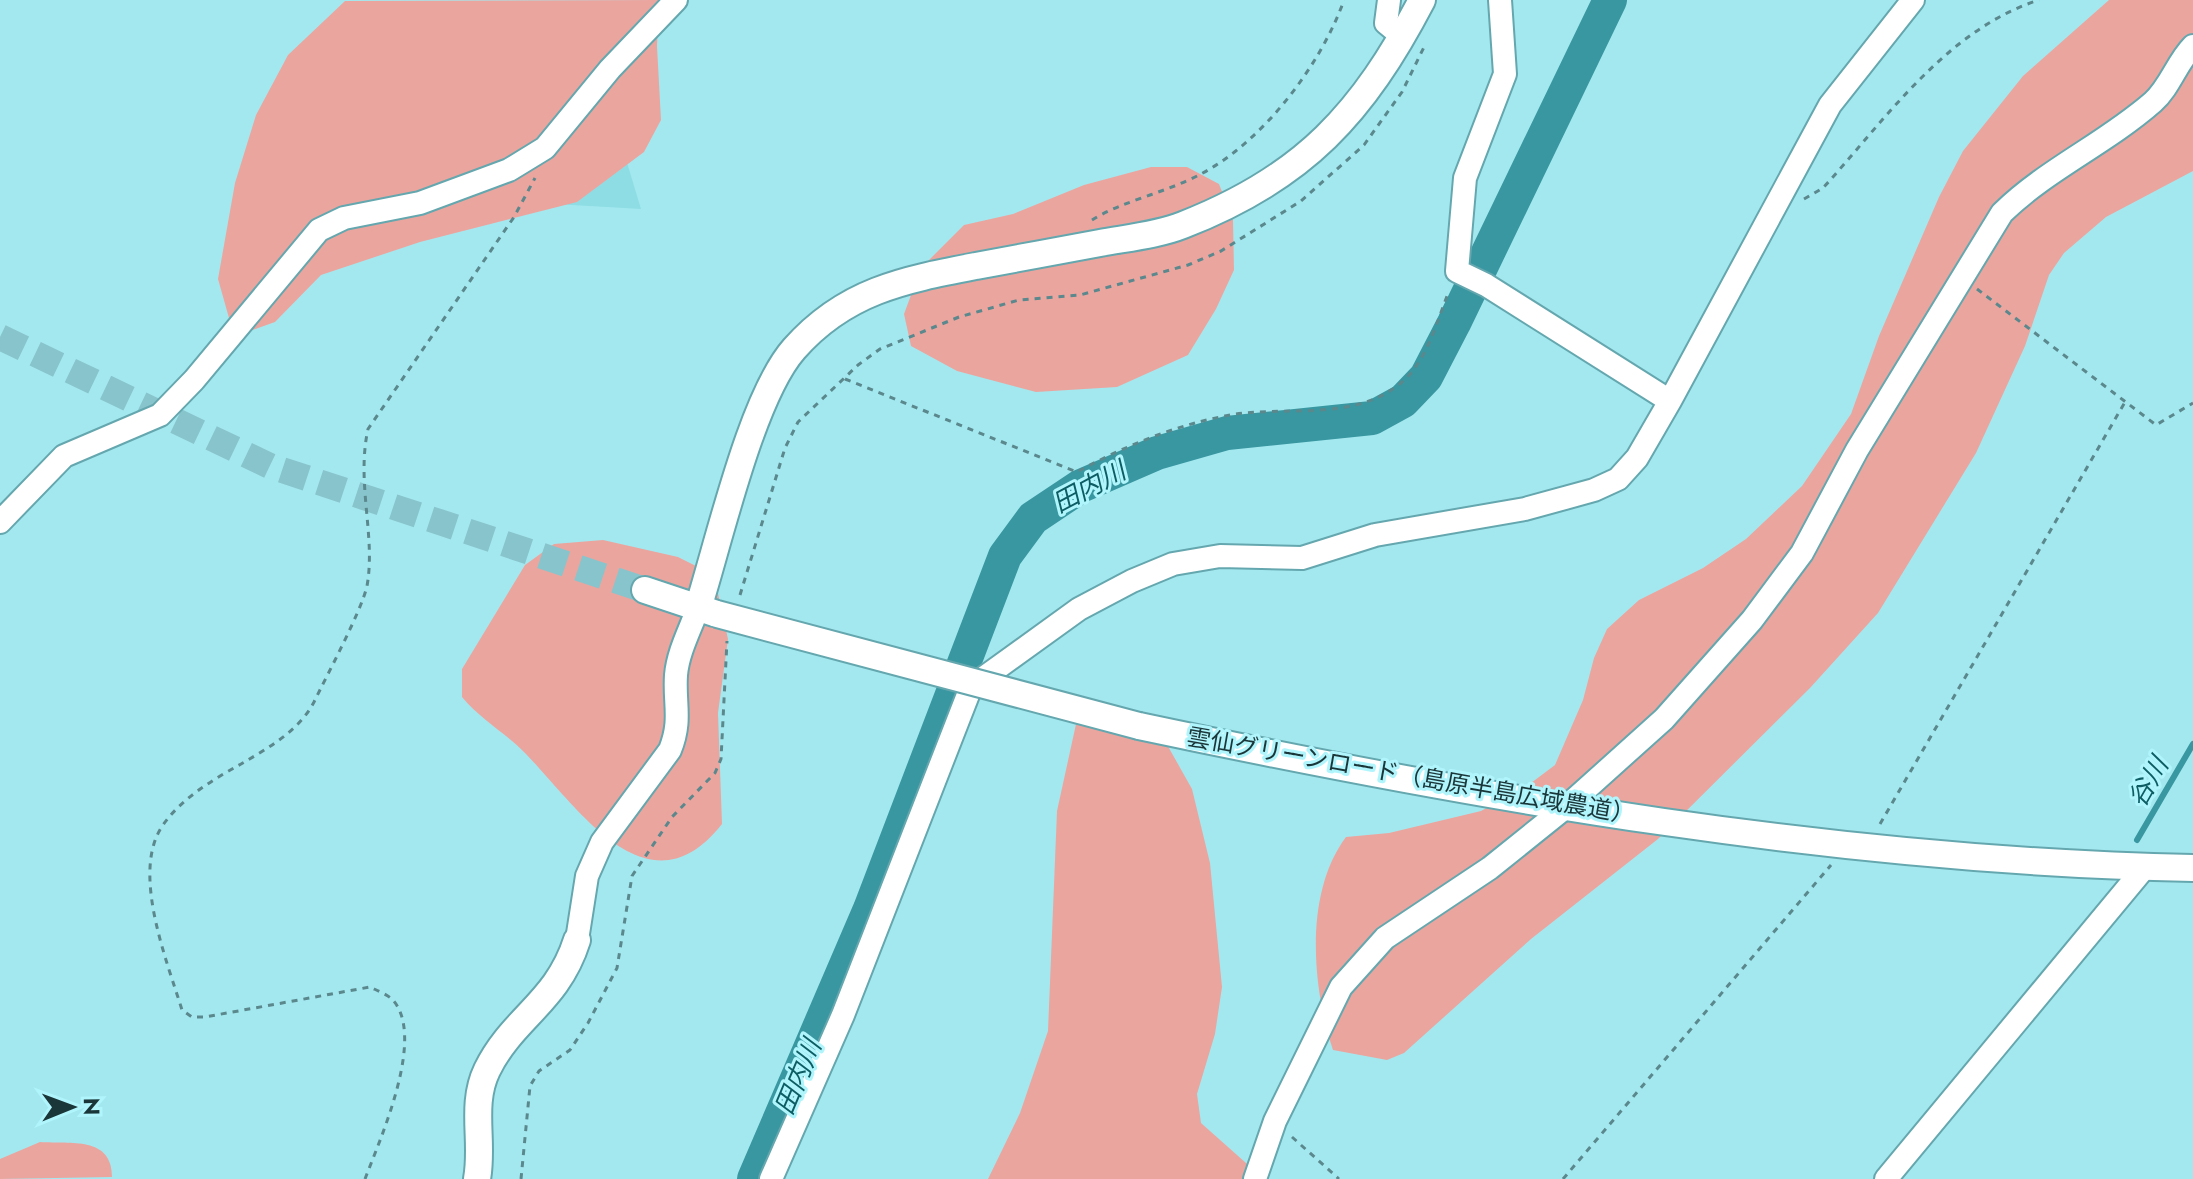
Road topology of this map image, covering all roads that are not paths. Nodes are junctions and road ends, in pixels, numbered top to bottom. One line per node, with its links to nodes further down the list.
1 (676, 0): 9 (street)
2 (1389, 0): 6 (street)
3 (1422, 0): 6 (street)
4 (1500, 0): 8 (street)
5 (1913, 0): 8 (street)
6 (1415, 38): 11 (street)
7 (2193, 46): 12 (street)
8 (1670, 401): 17 (street)
9 (0, 522)
10 (645, 590): 11 (street, 雲仙グリーンロード（島原半島広域農道）)
11 (721, 615): 12 (street, 雲仙グリーンロード（島原半島広域農道）, bridge); 15 (street)
12 (1566, 807): 13 (street, 雲仙グリーンロード（島原半島広域農道）); 18 (street)
13 (2145, 867): 14 (street, 雲仙グリーンロード（島原半島広域農道）); 19 (street)
14 (2193, 868)
15 (577, 940): 16 (street)
16 (477, 1179)
17 (771, 1179)
18 (1255, 1179)
19 (1886, 1179)

